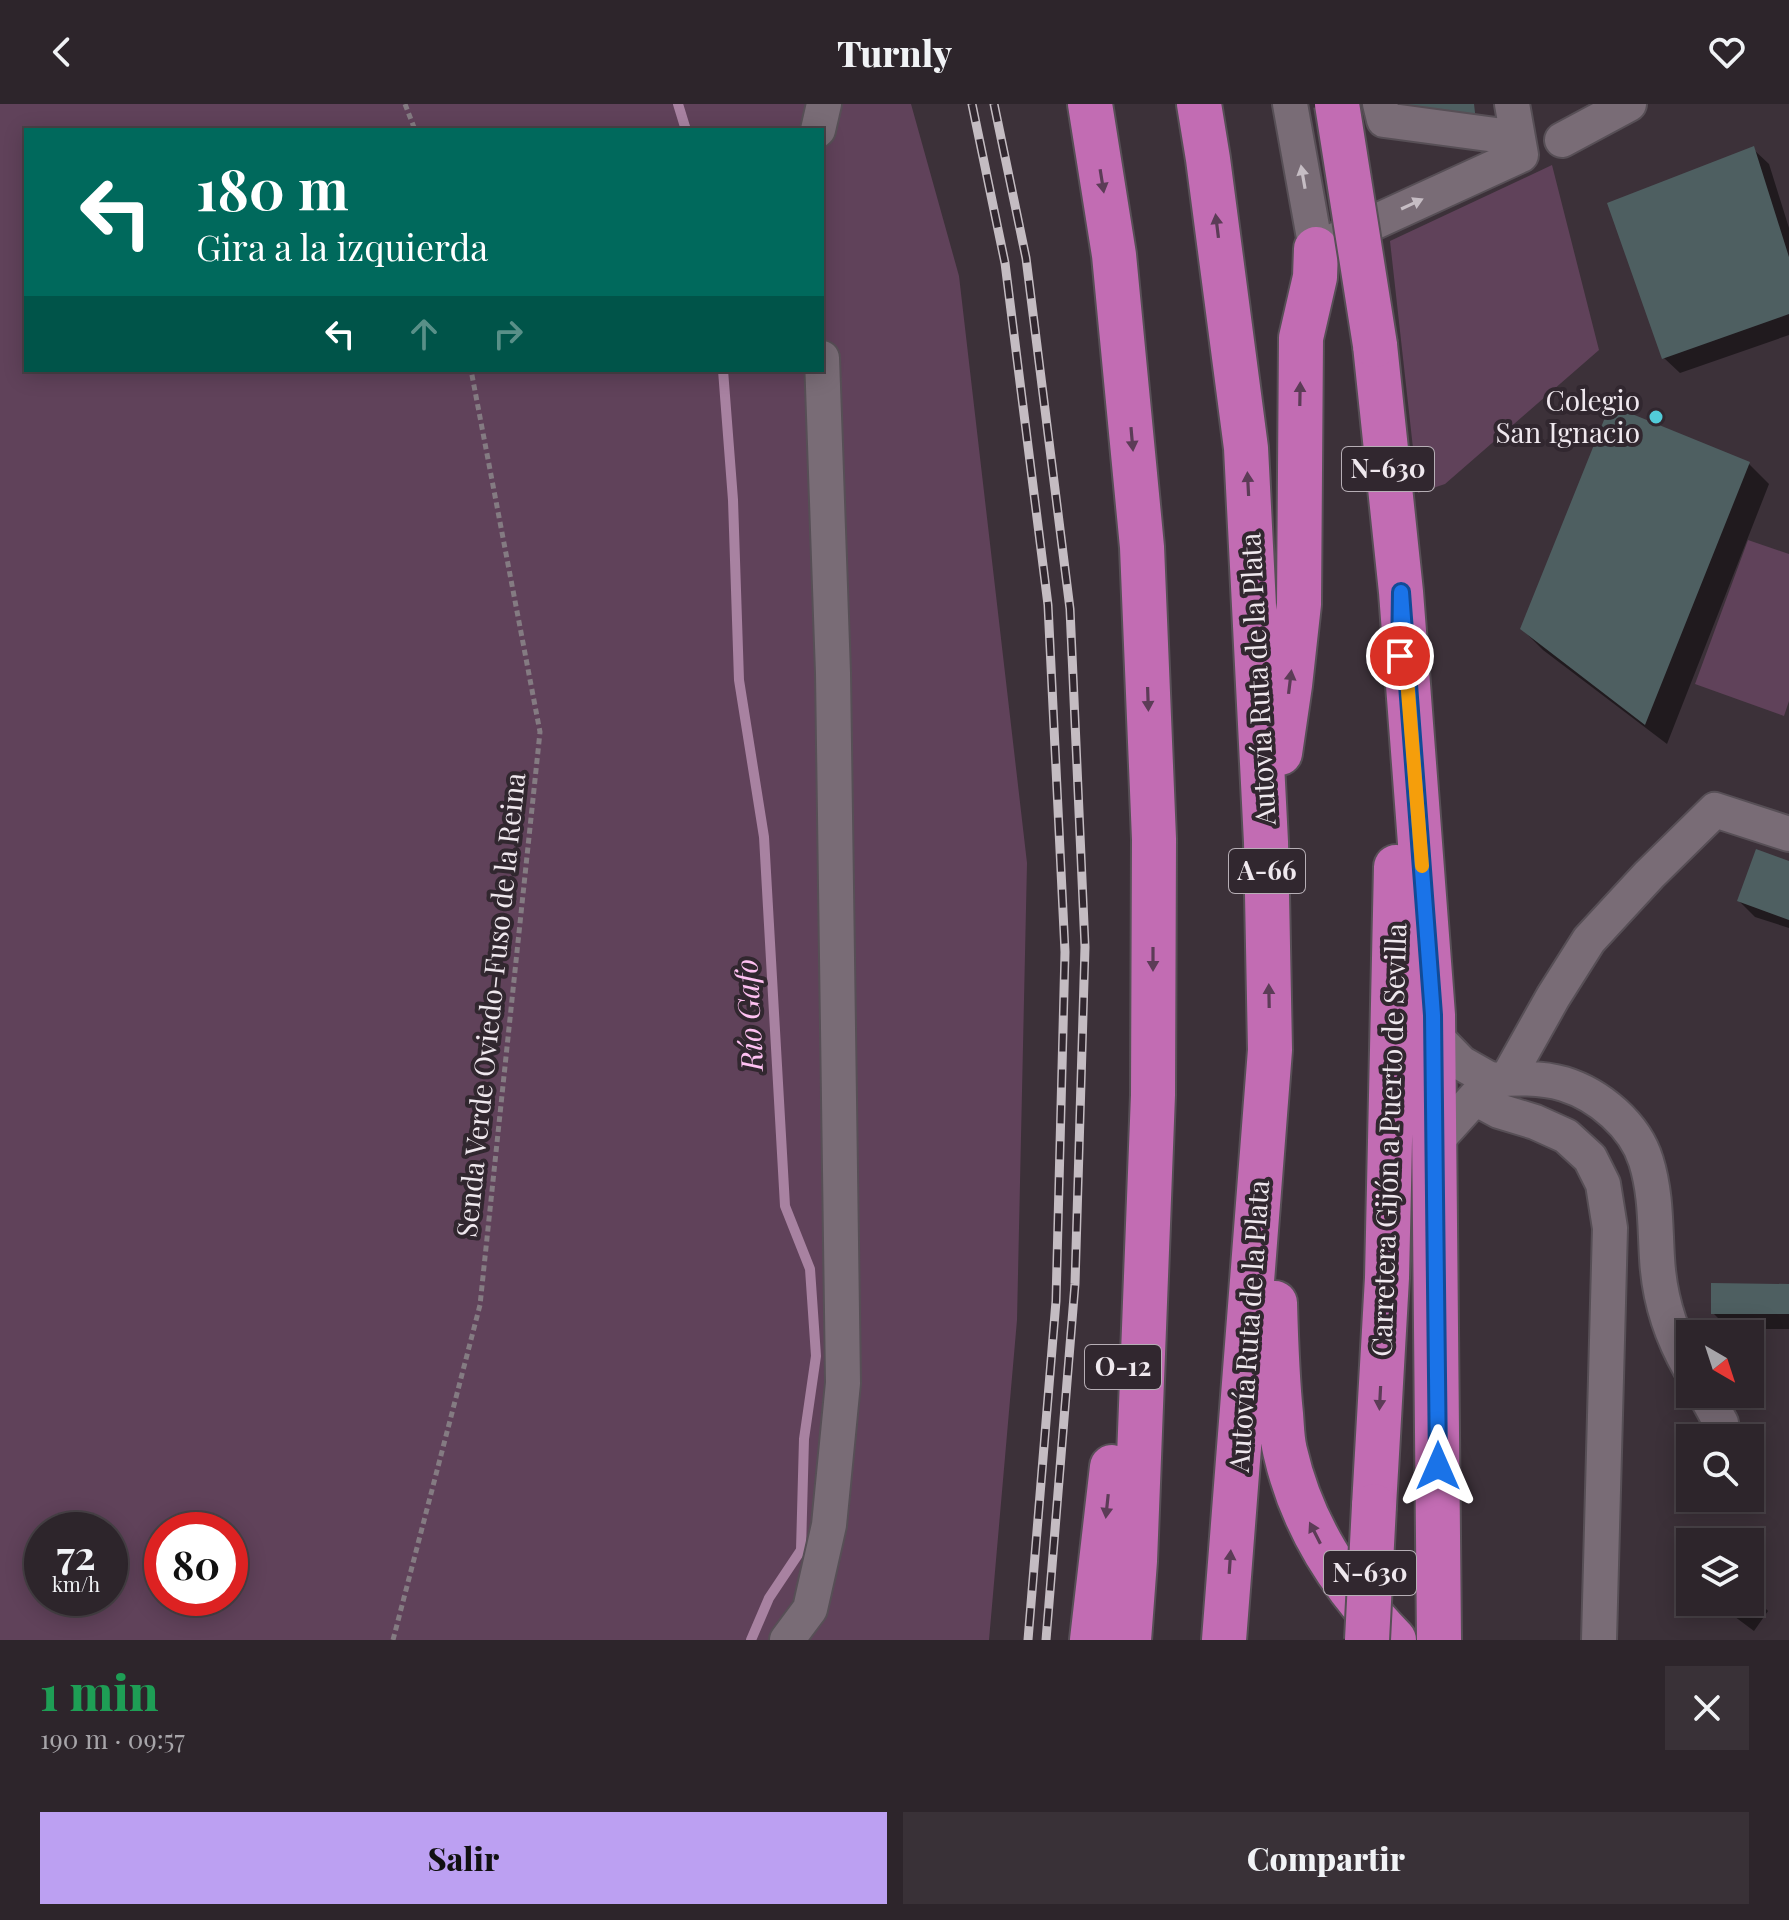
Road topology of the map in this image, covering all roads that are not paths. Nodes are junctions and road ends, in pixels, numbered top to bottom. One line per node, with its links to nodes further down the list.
1 (824, 104): 9 (street)
2 (1090, 104): 19 (highway, one-way to 19)
3 (1199, 104): 15 (highway, Autovía Ruta de la Plata / A-66, one-way to 3)
4 (1290, 104): 11 (street, one-way to 4)
5 (1337, 104): 13 (highway, Carretera Gijón a Puerto de Sevilla / N-630, bridge)
6 (1380, 104): 8 (street)
7 (1629, 104): 10 (street)
8 (1507, 114): 11 (street, one-way to 8)
9 (818, 128)
10 (1562, 140)
11 (1316, 249): 15 (highway, one-way to 11)
12 (822, 372): 22 (street)
13 (1401, 592): 16 (highway, Carretera Gijón a Puerto de Sevilla / N-630); 28 (highway, Carretera Gijón a Puerto de Sevilla / N-630, one-way to 28, bridge)
14 (1789, 834): 18 (street)
15 (1266, 842): 17 (highway, Autovía Ruta de la Plata / A-66, one-way to 15)
16 (1433, 1034): 18 (street); 20 (highway, Carretera Gijón a Puerto de Sevilla / N-630)
17 (1270, 1050): 27 (highway, Autovía Ruta de la Plata / A-66, one-way to 17); 29 (highway, one-way to 17)
18 (1491, 1086): 20 (street); 21 (street); 31 (street)
19 (1153, 1095): 25 (highway, O-12, one-way to 25); 26 (highway)
20 (1435, 1142): 30 (highway, Carretera Gijón a Puerto de Sevilla / N-630)
21 (1676, 1339)
22 (810, 1609): 23 (street); 24 (street)
23 (787, 1640)
24 (825, 1640)
25 (1092, 1640)
26 (1129, 1640)
27 (1224, 1640)
28 (1367, 1640)
29 (1394, 1640)
30 (1439, 1640)
31 (1599, 1640)

